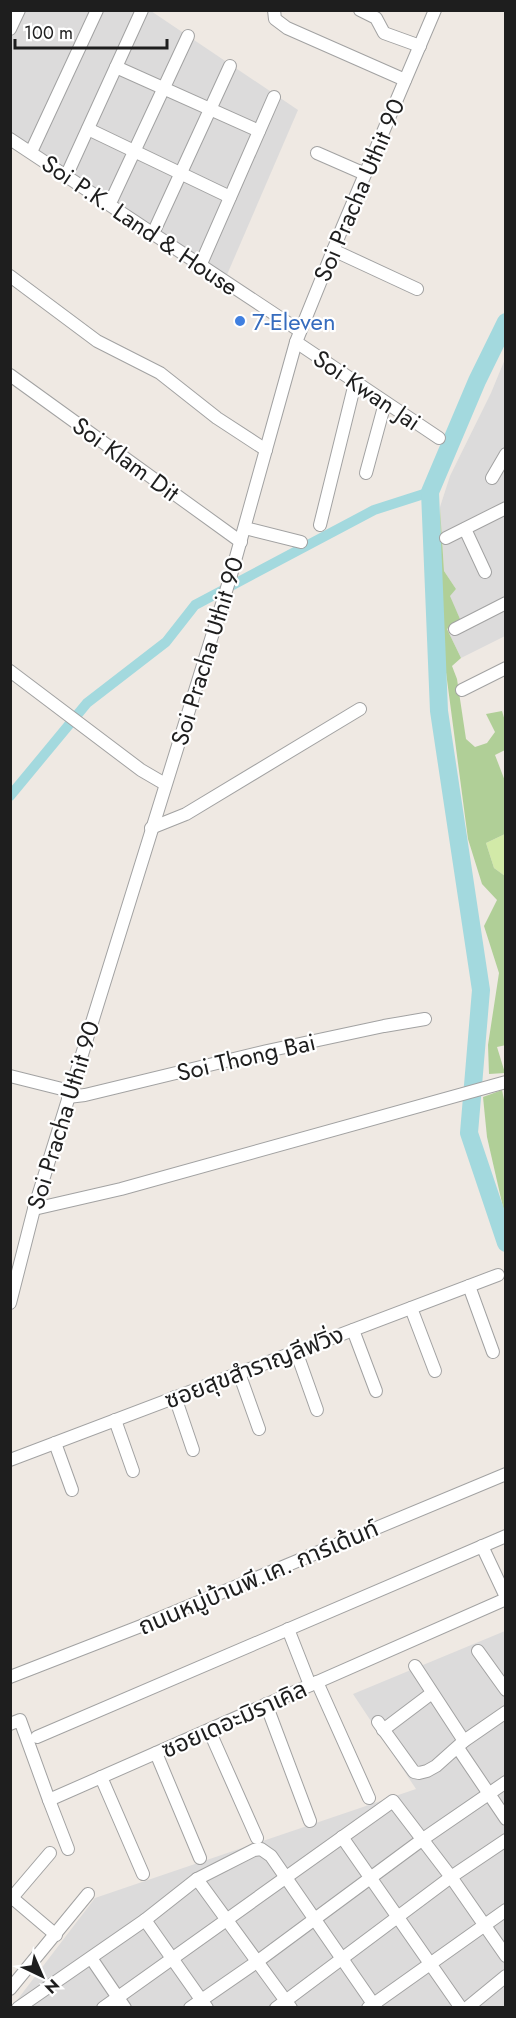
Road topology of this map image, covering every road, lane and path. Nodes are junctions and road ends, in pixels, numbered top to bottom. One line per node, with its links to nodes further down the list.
1 (19, 10): 7 (street)
2 (97, 10): 19 (street)
3 (142, 10): 11 (street)
4 (274, 10): 12 (street)
5 (360, 10): 9 (street)
6 (435, 10): 9 (street, Soi Pracha Uthit 90)
7 (10, 29)
8 (188, 36): 13 (street)
9 (420, 46): 12 (street, Soi Pracha Uthit 90)
10 (230, 66): 15 (street)
11 (116, 67): 13 (street); 16 (street)
12 (405, 80): 24 (street, Soi Pracha Uthit 90)
13 (164, 89): 15 (street); 20 (street)
14 (274, 98): 17 (street)
15 (210, 110): 17 (street); 23 (street)
16 (88, 129): 20 (street); 22 (street)
17 (259, 131): 25 (street)
18 (10, 138): 19 (street, Soi P.K. Land & House)
19 (31, 152): 29 (street, Soi P.K. Land & House)
20 (135, 152): 23 (street); 26 (street)
21 (317, 153): 24 (street)
22 (69, 170)
23 (181, 174): 25 (street); 27 (street)
24 (365, 174): 28 (street, Soi Pracha Uthit 90)
25 (230, 197): 29 (street)
26 (112, 199)
27 (156, 227)
28 (333, 250): 31 (street); 32 (street, Soi Pracha Uthit 90)
29 (200, 266): 32 (street, Soi P.K. Land & House)
30 (10, 276): 37 (street)
31 (417, 289)
32 (298, 337): 34 (street, Soi Kwan Jai); 37 (street, Soi Pracha Uthit 90)
33 (10, 375): 46 (street, Soi Klam Dit)
34 (356, 383): 35 (street, Soi Kwan Jai); 42 (street)
35 (386, 403): 36 (street, Soi Kwan Jai); 39 (street)
36 (439, 438)
37 (266, 450): 43 (street, Soi Pracha Uthit 90)
38 (506, 454): 40 (street)
39 (366, 473)
40 (492, 478)
41 (506, 508): 44 (street)
42 (320, 525)
43 (245, 528): 46 (street, Soi Pracha Uthit 90); 47 (street)
44 (465, 529): 45 (street); 48 (street)
45 (446, 538)
46 (241, 542): 55 (street, Soi Pracha Uthit 90)
47 (301, 542)
48 (485, 572)
49 (506, 603): 50 (street)
50 (455, 629)
51 (506, 668): 53 (street)
52 (10, 671): 55 (street)
53 (462, 690)
54 (360, 709): 56 (street)
55 (165, 784): 56 (street, Soi Pracha Uthit 90)
56 (151, 828): 60 (street, Soi Pracha Uthit 90)
57 (425, 1019): 60 (street, Soi Thong Bai)
58 (10, 1076): 60 (street)
59 (501, 1083): 61 (street)
60 (69, 1094): 61 (street, Soi Pracha Uthit 90)
61 (34, 1209): 64 (street, Soi Pracha Uthit 90)
62 (498, 1275): 63 (street, ซอยสุขสำราญลีฟวิ่ง)
63 (469, 1286): 65 (street, ซอยสุขสำราญลีฟวิ่ง); 68 (street)
64 (10, 1303)
65 (411, 1308): 66 (street, ซอยสุขสำราญลีฟวิ่ง); 69 (street)
66 (353, 1330): 67 (street, ซอยสุขสำราญลีฟวิ่ง); 71 (street)
67 (296, 1352): 70 (street, ซอยสุขสำราญลีฟวิ่ง); 73 (street)
68 (493, 1352)
69 (435, 1371)
70 (239, 1373): 72 (street, ซอยสุขสำราญลีฟวิ่ง); 75 (street)
71 (375, 1391)
72 (175, 1398): 74 (street, ซอยสุขสำราญลีฟวิ่ง); 77 (street)
73 (316, 1410)
74 (115, 1420): 76 (street, ซอยสุขสำราญลีฟวิ่ง); 79 (street)
75 (259, 1429)
76 (55, 1443): 78 (street, ซอยสุขสำราญลีฟวิ่ง); 81 (street)
77 (194, 1450)
78 (10, 1460)
79 (133, 1471)
80 (506, 1474): 88 (street, ถนนหมู่บ้านพี.เค. การ์เด้นท์)
81 (72, 1490)
82 (506, 1536): 83 (street)
83 (482, 1546): 84 (street); 85 (street)
84 (506, 1598): 89 (street, ซอยเดอะมิราเคิล)
85 (288, 1629): 89 (street); 96 (street)
86 (478, 1651): 90 (street)
87 (415, 1666): 91 (street)
88 (10, 1677)
89 (314, 1684): 92 (street, ซอยเดอะมิราเคิล); 102 (street)
90 (506, 1690)
91 (432, 1692): 97 (street); 97 (street)
92 (266, 1704): 95 (street, ซอยเดอะมิราเคิล); 105 (street)
93 (506, 1712): 97 (street)
94 (10, 1724): 103 (street)
95 (209, 1730): 98 (street, ซอยเดอะมิราเคิล); 107 (street)
96 (37, 1737)
97 (461, 1745): 101 (street)
98 (156, 1753): 99 (street, ซอยเดอะมิราเคิล); 112 (street)
99 (101, 1777): 103 (street, ซอยเดอะมิราเคิล); 113 (street)
100 (506, 1782): 101 (street)
101 (488, 1794): 104 (street); 108 (street)
102 (369, 1798)
103 (49, 1800): 110 (street)
104 (506, 1819)
105 (310, 1821)
106 (342, 1837): 108 (street); 115 (street); 116 (street)
107 (257, 1838)
108 (423, 1839): 114 (street); 116 (street)
109 (506, 1840): 114 (street)
110 (68, 1849)
111 (50, 1853): 119 (street)
112 (200, 1858)
113 (143, 1874)
114 (451, 1877): 121 (street); 125 (street)
115 (285, 1878): 117 (street); 123 (street); 124 (street)
116 (370, 1879): 121 (street); 124 (street)
117 (197, 1880): 122 (street); 123 (street)
118 (88, 1894): 126 (street)
119 (11, 1898): 126 (street)
120 (506, 1910): 125 (street)
121 (398, 1917): 130 (street); 132 (street)
122 (145, 1920): 128 (street); 129 (street)
123 (227, 1920): 129 (street); 131 (street)
124 (314, 1920): 130 (street); 131 (street)
125 (483, 1926): 127 (street); 132 (street)
126 (56, 1935): 134 (street)
127 (506, 1956)
128 (91, 1958): 135 (street); 136 (street)
129 (173, 1958): 135 (street); 137 (street)
130 (342, 1959): 138 (street); 139 (street)
131 (258, 1961): 137 (street); 138 (street)
132 (430, 1963): 139 (street); 143 (street)
133 (506, 1976): 144 (street)
134 (10, 1989)
135 (122, 2002): 141 (street)
136 (35, 2003): 140 (street)
137 (205, 2004): 142 (street)
138 (284, 2005)
139 (372, 2006)
140 (18, 2007)
141 (103, 2007)
142 (190, 2007)
143 (461, 2007)
144 (467, 2007)

